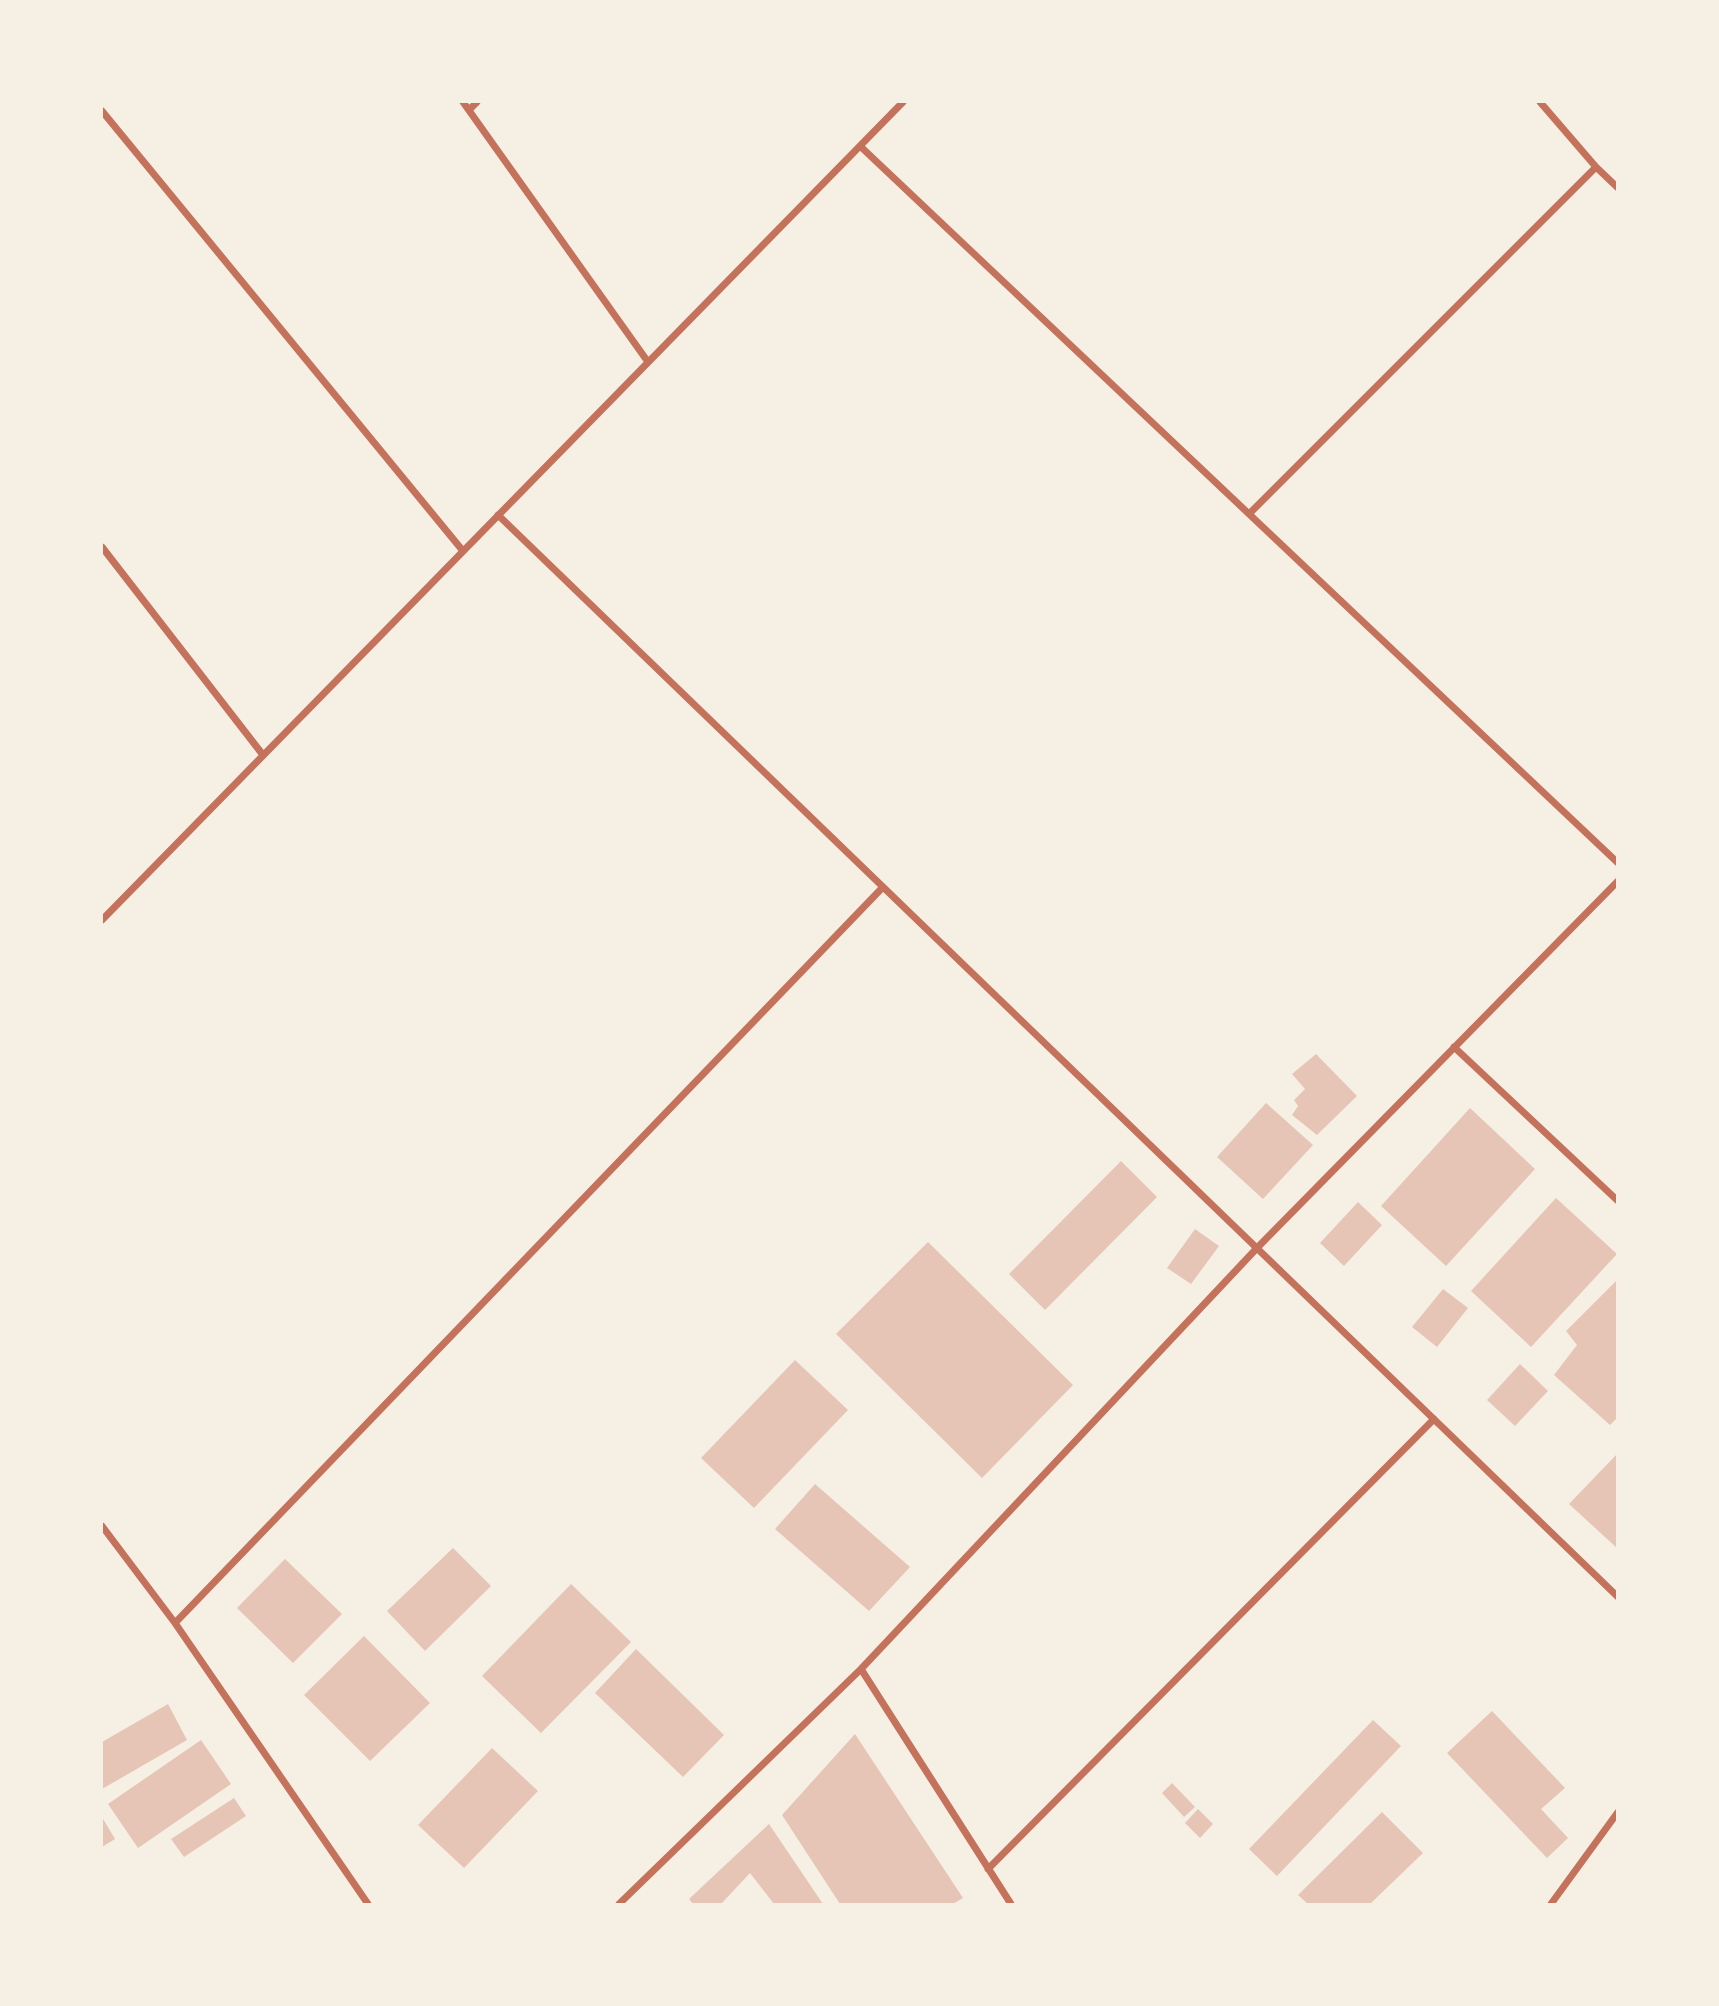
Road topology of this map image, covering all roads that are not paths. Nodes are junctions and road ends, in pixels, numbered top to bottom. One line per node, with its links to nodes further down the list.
1 (463, 102): 5 (street)
2 (477, 102): 5 (street)
3 (903, 102): 7 (street)
4 (1540, 102): 8 (street)
5 (469, 110): 10 (street)
6 (102, 111): 14 (street)
7 (860, 146): 10 (street); 11 (street)
8 (1596, 167): 9 (street); 11 (street)
9 (1618, 188)
10 (648, 362): 12 (street)
11 (1249, 514): 16 (street)
12 (498, 515): 14 (street); 18 (street)
13 (102, 547): 15 (street)
14 (463, 551): 15 (street)
15 (263, 755): 19 (street)
16 (1618, 863)
17 (1618, 881): 20 (street)
18 (883, 887): 22 (street); 26 (street)
19 (102, 920)
20 (1454, 1047): 21 (street); 22 (street)
21 (1618, 1201)
22 (1256, 1248): 23 (street); 27 (street)
23 (1434, 1419): 25 (street); 29 (street)
24 (102, 1526): 26 (street)
25 (1618, 1597)
26 (174, 1623): 30 (street)
27 (860, 1669): 29 (street); 31 (street)
28 (1618, 1812): 33 (street)
29 (988, 1869): 32 (street)
30 (368, 1905)
31 (619, 1905)
32 (1011, 1905)
33 (1551, 1905)

